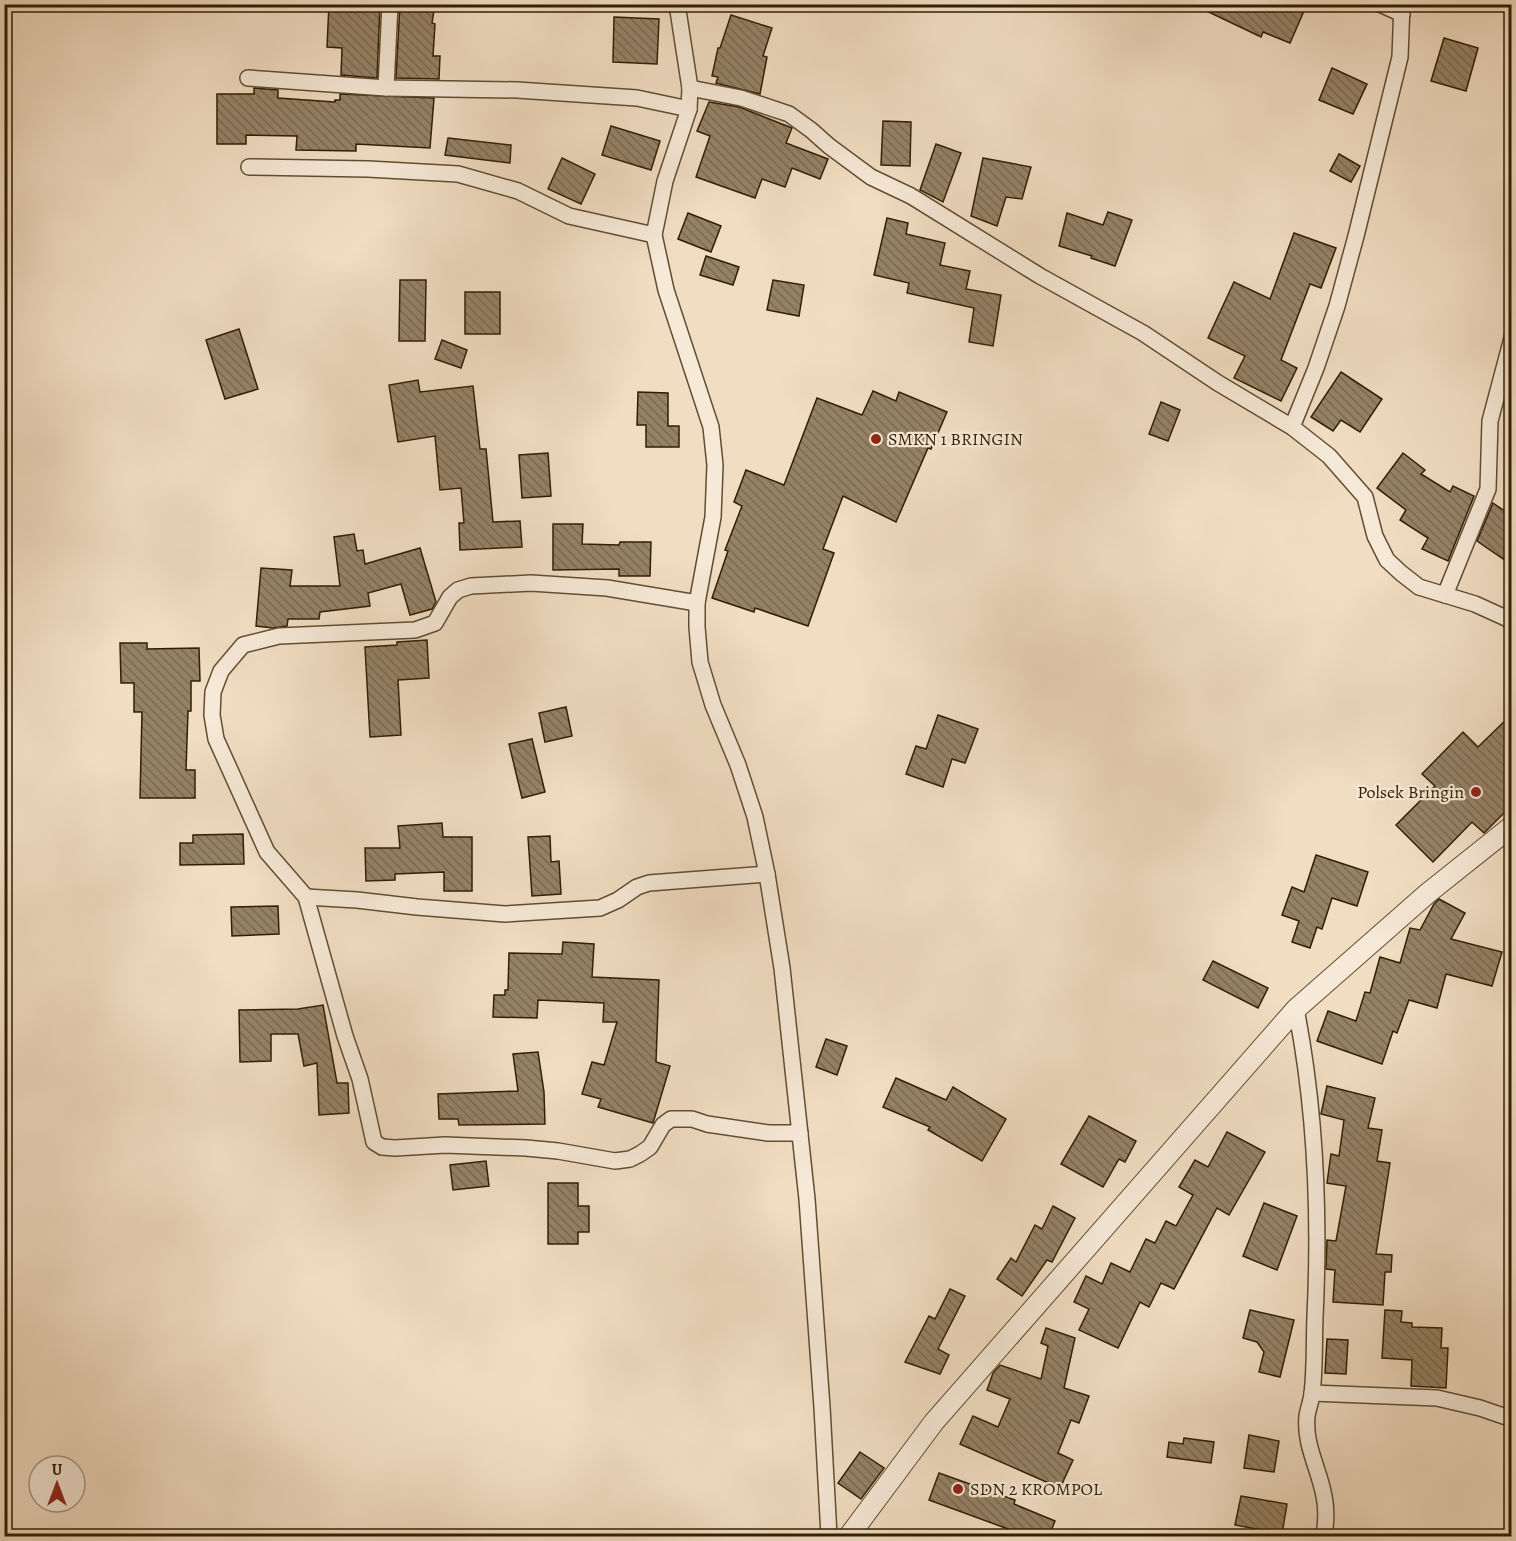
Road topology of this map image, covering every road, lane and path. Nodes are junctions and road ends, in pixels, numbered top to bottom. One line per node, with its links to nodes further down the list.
1 (390, 4): 6 (street)
2 (677, 4): 7 (street)
3 (1380, 4): 4 (street)
4 (1402, 9): 12 (street)
5 (248, 78): 6 (street)
6 (386, 88): 8 (street)
7 (690, 88): 8 (street); 12 (street)
8 (690, 109): 10 (street)
9 (249, 167): 10 (street)
10 (654, 235): 14 (street)
11 (1512, 338): 13 (street)
12 (1292, 427): 13 (street)
13 (1445, 595): 15 (street)
14 (697, 603): 17 (street); 18 (street)
15 (1512, 624)
16 (1512, 826): 19 (street)
17 (767, 874): 18 (street); 20 (street)
18 (306, 897): 20 (street)
19 (1296, 1009): 21 (street); 24 (street)
20 (800, 1133): 23 (street)
21 (1312, 1393): 22 (street); 25 (street)
22 (1512, 1419)
23 (829, 1536)
24 (849, 1536)
25 (1324, 1536)

